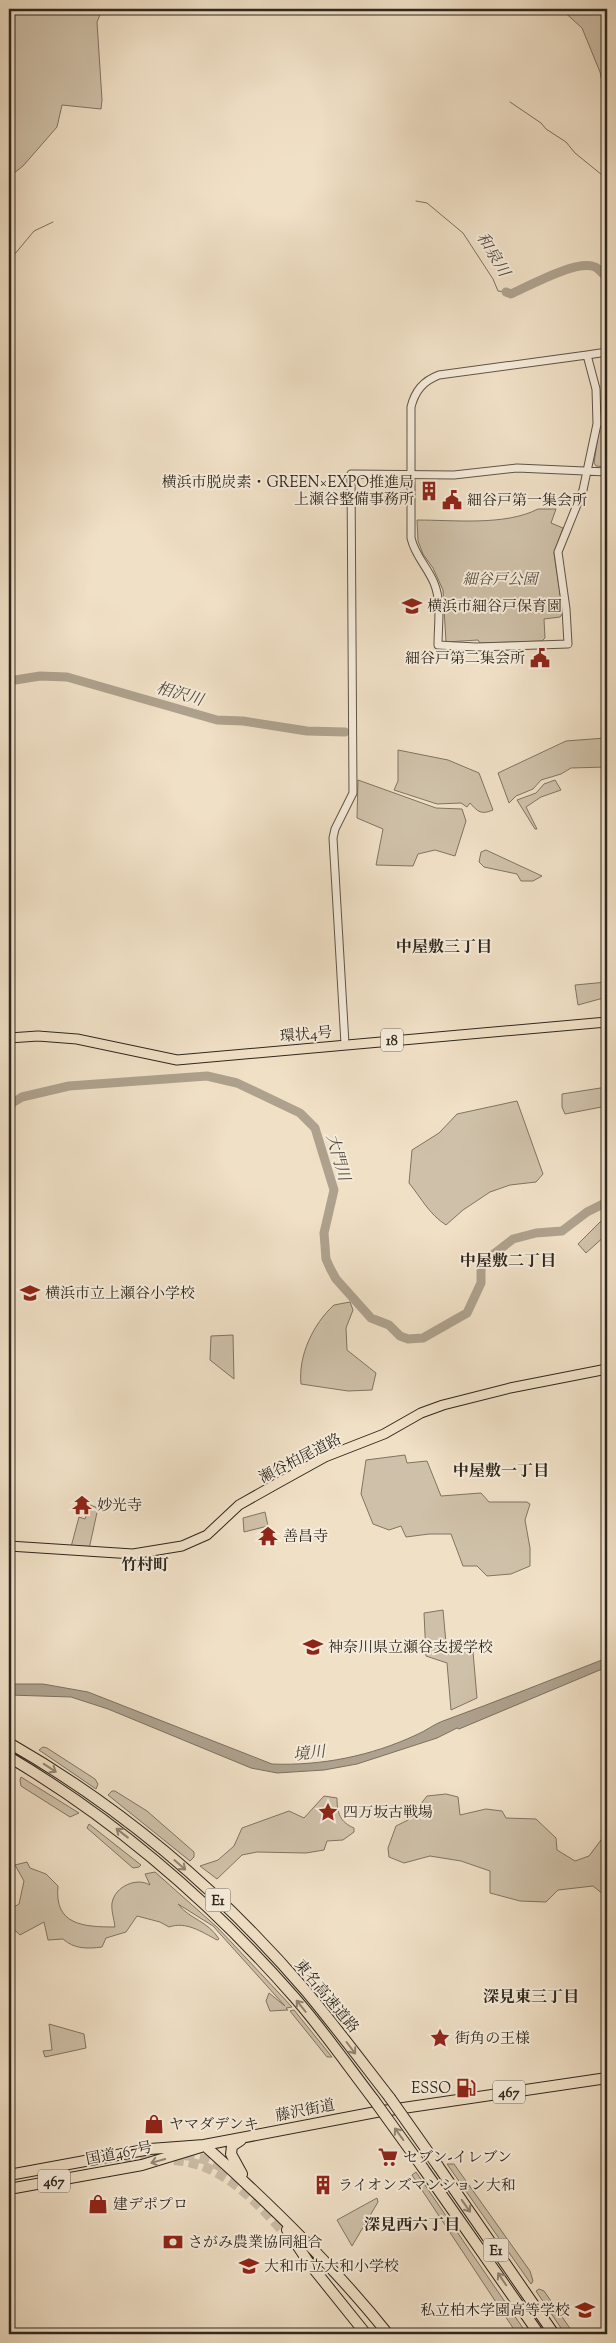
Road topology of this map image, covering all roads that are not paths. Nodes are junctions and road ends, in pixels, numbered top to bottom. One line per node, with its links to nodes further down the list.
1 (607, 352): 2 (street)
2 (587, 355): 3 (street); 5 (street)
3 (589, 470): 4 (street); 5 (street); 5 (street)
4 (607, 472)
5 (411, 473): 8 (street)
6 (607, 1022): 8 (main road, 環状4号 / 18)
7 (9, 1038): 8 (main road, 環状4号 / 18)
8 (345, 1044)
9 (607, 1369): 10 (main road, 瀬谷柏尾道路)
10 (9, 1546)
11 (9, 1743): 29 (highway, 東名高速道路 / E1, one-way to 29, bridge)
12 (9, 1757): 28 (highway, 東名高速道路 / E1, one-way to 12, bridge)
13 (607, 2078): 14 (highway, 藤沢街道 / 467)
14 (264, 2133): 15 (highway, 藤沢街道 / 467); 17 (highway)
15 (204, 2145): 16 (highway, 藤沢街道 / 467); 17 (highway); 18 (highway, 国道467号 / 467, one-way to 18)
16 (9, 2175)
17 (248, 2183): 19 (highway)
18 (9, 2189)
19 (276, 2213): 20 (highway); 21 (highway)
20 (323, 2259): 21 (highway); 22 (highway)
21 (312, 2268): 23 (highway)
22 (335, 2270): 23 (highway); 27 (highway)
23 (324, 2283): 24 (highway)
24 (366, 2334)
25 (373, 2334): 26 (highway)
26 (381, 2334)
27 (388, 2334)
28 (539, 2334)
29 (554, 2334)

